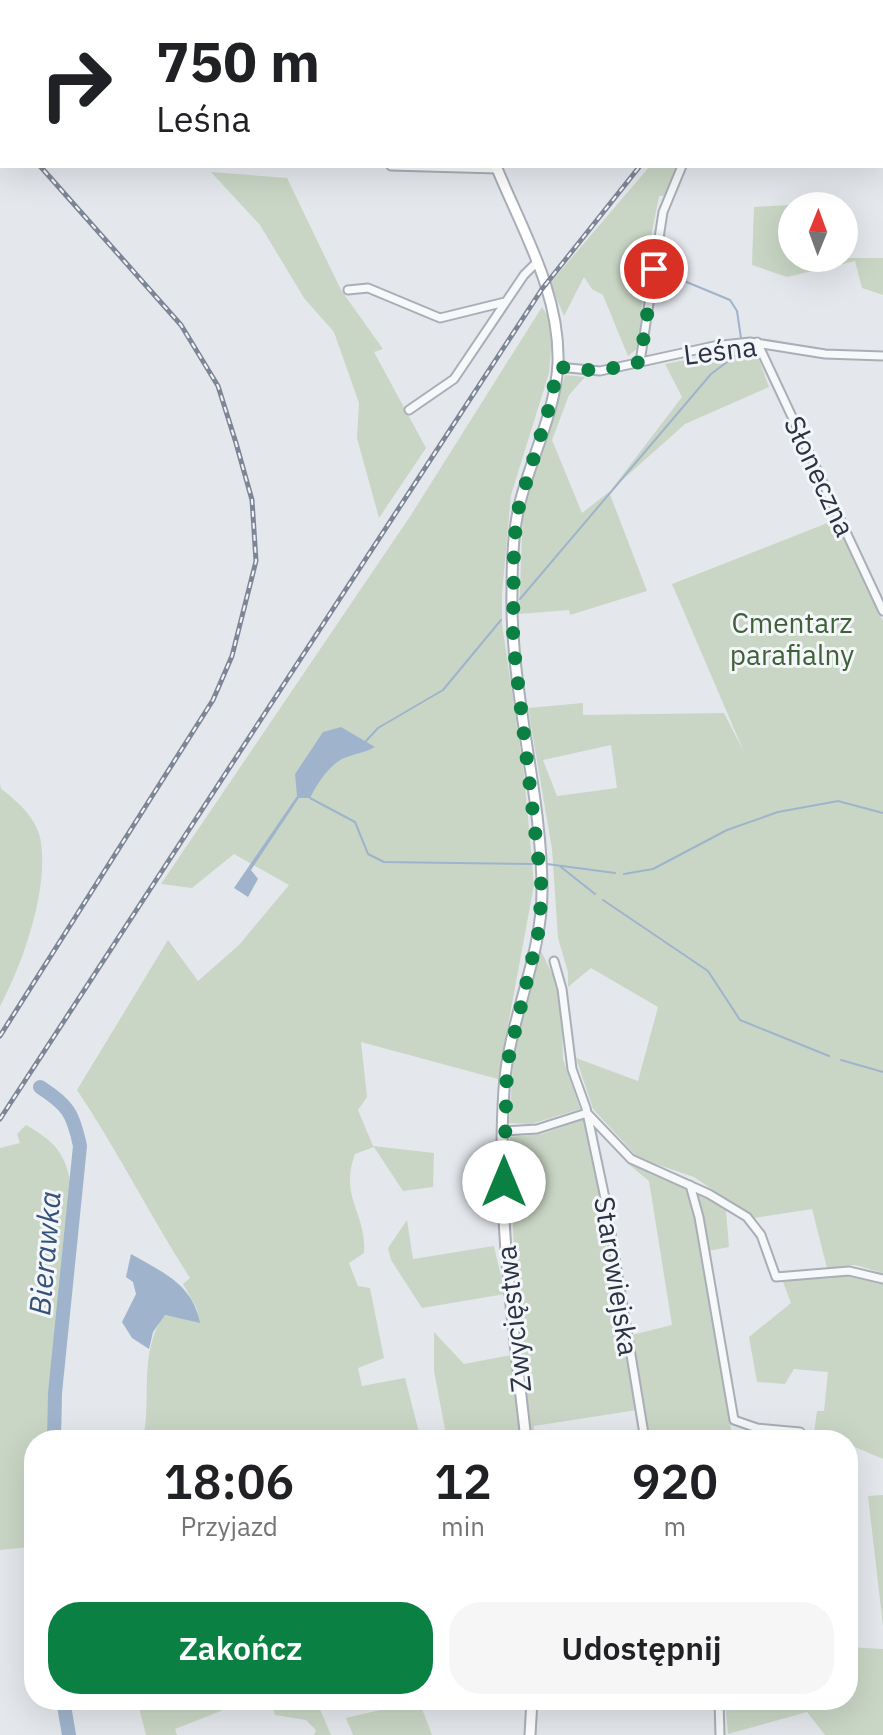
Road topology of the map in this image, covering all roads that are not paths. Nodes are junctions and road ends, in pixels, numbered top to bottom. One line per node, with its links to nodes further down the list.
1 (497, 168): 3 (main road, Zwycięstwa)
2 (680, 170): 8 (street)
3 (537, 262): 5 (street); 9 (main road, Zwycięstwa)
4 (348, 290): 5 (street)
5 (505, 302): 10 (street)
6 (757, 342): 7 (street, Leśna); 8 (street, Leśna); 11 (street, Słoneczna)
7 (883, 356)
8 (640, 362): 9 (street, Leśna)
9 (558, 367): 14 (main road, Zwycięstwa)
10 (409, 410)
11 (883, 611)
12 (554, 961): 13 (street, Starowiejska)
13 (587, 1113): 14 (street); 15 (street, Starowiejska); 19 (street, Starowiejska)
14 (504, 1131): 18 (main road, Zwycięstwa)
15 (690, 1185): 16 (street, Starowiejska); 17 (street)
16 (883, 1279)
17 (757, 1428): 20 (street)
18 (525, 1430)
19 (643, 1430)
20 (778, 1430)
21 (531, 1710): 23 (main road)
22 (719, 1710): 24 (street)
23 (530, 1735)
24 (720, 1735)

